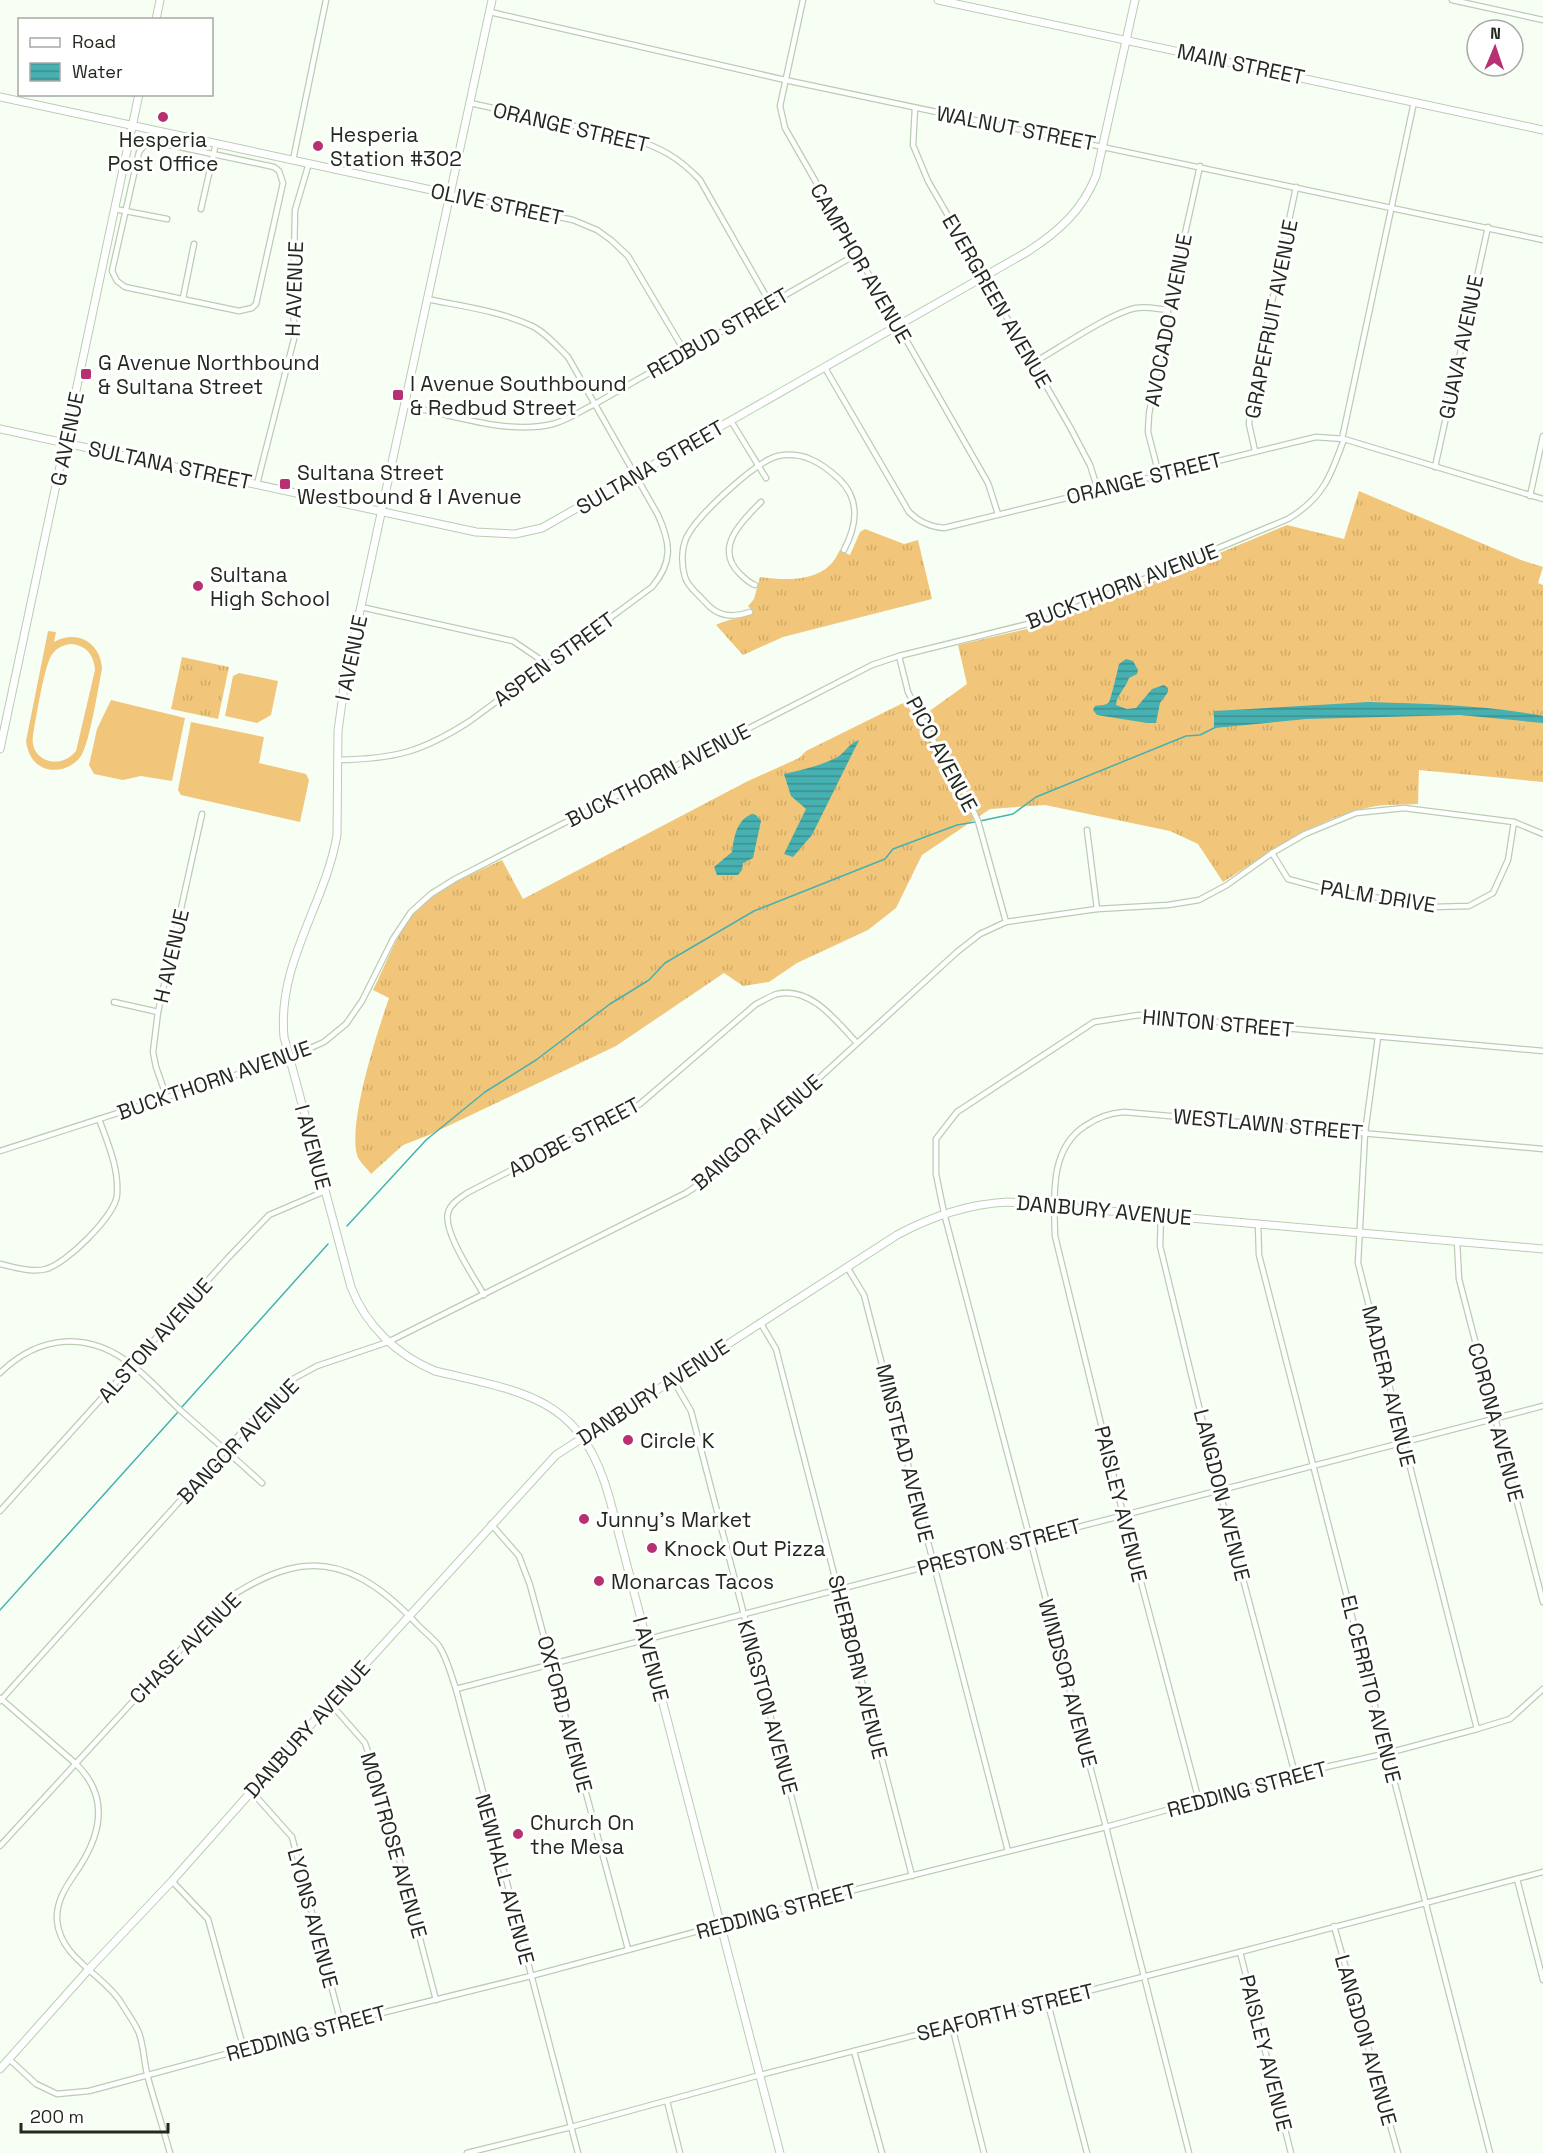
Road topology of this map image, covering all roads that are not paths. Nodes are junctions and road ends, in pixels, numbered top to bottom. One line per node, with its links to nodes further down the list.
1 (160, 0): 9 (street)
2 (326, 0): 23 (street)
3 (492, 0): 8 (street, I AVENUE)
4 (803, 0): 12 (street, CAMPHOR AVENUE)
5 (938, 0): 11 (street, MAIN STREET)
6 (1135, 0): 11 (street, SULTANA STREET)
7 (1452, 0): 10 (street)
8 (490, 12): 12 (street, WALNUT STREET); 16 (street, I AVENUE)
9 (156, 18)
10 (1543, 20)
11 (1126, 40): 15 (street, MAIN STREET); 21 (street, SULTANA STREET)
12 (785, 80): 17 (street, WALNUT STREET); 36 (street, CAMPHOR AVENUE)
13 (139, 96): 18 (street, G AVENUE)
14 (0, 98): 18 (street, OLIVE STREET)
15 (1414, 102): 19 (street, MAIN STREET); 28 (street, BUCKTHORN AVENUE)
16 (470, 103): 27 (street, I AVENUE); 40 (street, ORANGE STREET)
17 (915, 108): 21 (street, WALNUT STREET); 37 (street, EVERGREEN AVENUE)
18 (133, 126): 20 (street, OLIVE STREET); 29 (street, G AVENUE)
19 (1543, 130)
20 (216, 143): 22 (street); 23 (street, OLIVE STREET)
21 (1103, 146): 25 (street, WALNUT STREET); 37 (street, SULTANA STREET)
22 (213, 155): 30 (street); 31 (street); 38 (street)
23 (293, 160): 24 (street, OLIVE STREET)
24 (309, 163): 27 (street, OLIVE STREET); 59 (street, H AVENUE)
25 (1200, 166): 26 (street, WALNUT STREET); 41 (street, AVOCADO AVENUE)
26 (1296, 187): 28 (street, WALNUT STREET); 53 (street, GRAPEFRUIT AVENUE)
27 (450, 194): 39 (street, I AVENUE); 43 (street, OLIVE STREET)
28 (1391, 207): 33 (street, WALNUT STREET); 51 (street, BUCKTHORN AVENUE)
29 (115, 209): 31 (street); 52 (street, G AVENUE)
30 (201, 209)
31 (126, 212): 32 (street); 38 (street)
32 (167, 219)
33 (1488, 227): 34 (street, WALNUT STREET); 55 (street, GUAVA AVENUE)
34 (1543, 240)
35 (194, 244): 38 (street)
36 (857, 254): 40 (street, REDBUD STREET); 42 (street, CAMPHOR AVENUE)
37 (983, 278): 42 (street, SULTANA STREET); 44 (street, EVERGREEN AVENUE)
38 (183, 298)
39 (427, 299): 46 (street, ASPEN STREET); 47 (street, I AVENUE)
40 (770, 303): 43 (street, REDBUD STREET)
41 (1168, 310): 44 (street); 56 (street, AVOCADO AVENUE)
42 (897, 327): 45 (street, SULTANA STREET); 65 (street, CAMPHOR AVENUE)
43 (685, 352): 46 (street, REDBUD STREET)
44 (1033, 363): 60 (street, EVERGREEN AVENUE)
45 (825, 368): 48 (street, SULTANA STREET); 65 (street, ORANGE STREET)
46 (595, 404): 47 (street, REDBUD STREET); 57 (street, ASPEN STREET)
47 (404, 405): 64 (street, I AVENUE)
48 (731, 421): 54 (street); 57 (street, SULTANA STREET)
49 (0, 429): 52 (street, SULTANA STREET)
50 (1543, 436): 61 (street)
51 (1343, 439): 53 (street, ORANGE STREET); 55 (street, ORANGE STREET); 70 (street, BUCKTHORN AVENUE)
52 (65, 442): 59 (street, SULTANA STREET); 72 (street, G AVENUE)
53 (1255, 451): 56 (street, ORANGE STREET)
54 (759, 466): 58 (street); 66 (street); 69 (street)
55 (1435, 468): 61 (street, ORANGE STREET)
56 (1159, 475): 60 (street, ORANGE STREET)
57 (637, 476): 64 (street, SULTANA STREET); 71 (street, ASPEN STREET)
58 (766, 478)
59 (257, 484): 64 (street, SULTANA STREET)
60 (1098, 490): 65 (street, ORANGE STREET)
61 (1530, 496): 62 (street, ORANGE STREET)
62 (1543, 499)
63 (760, 502): 67 (street)
64 (382, 511): 68 (street, I AVENUE)
65 (998, 514)
66 (844, 550)
67 (755, 585)
68 (362, 607): 71 (street); 73 (street, I AVENUE)
69 (750, 612)
70 (899, 656): 80 (street, PICO AVENUE); 86 (street, BUCKTHORN AVENUE)
71 (547, 664): 73 (street, ASPEN STREET)
72 (0, 748)
73 (338, 760): 86 (street, I AVENUE)
74 (202, 814): 82 (street, H AVENUE)
75 (1514, 822): 77 (street, BANGOR AVENUE); 78 (street, BANGOR AVENUE); 78 (street, PALM DRIVE)
76 (1087, 830): 79 (street)
77 (1543, 834)
78 (1272, 853): 79 (street, BANGOR AVENUE)
79 (1097, 909): 80 (street, BANGOR AVENUE)
80 (1006, 922): 84 (street, BANGOR AVENUE)
81 (114, 1002): 82 (street)
82 (158, 1012): 87 (street, H AVENUE)
83 (1378, 1037): 85 (street, HINTON STREET); 89 (street, MADERA AVENUE); 94 (street, HINTON STREET)
84 (857, 1043): 102 (street, BANGOR AVENUE); 102 (street, ADOBE STREET)
85 (1543, 1051)
86 (288, 1058): 87 (street, BUCKTHORN AVENUE); 92 (street, I AVENUE)
87 (168, 1098): 88 (street, BUCKTHORN AVENUE)
88 (99, 1119): 91 (street, BUCKTHORN AVENUE); 100 (street)
89 (1365, 1133): 90 (street, WESTLAWN STREET); 93 (street, WESTLAWN STREET); 97 (street, MADERA AVENUE)
90 (1543, 1149)
91 (0, 1151)
92 (325, 1191): 104 (street, I AVENUE); 105 (street, ALSTON AVENUE)
93 (1054, 1205): 94 (street, DANBURY AVENUE); 95 (street, DANBURY AVENUE); 117 (street, PAISLEY AVENUE)
94 (944, 1213): 101 (street, DANBURY AVENUE); 119 (street, WINDSOR AVENUE)
95 (1161, 1215): 96 (street, DANBURY AVENUE); 115 (street, LANGDON AVENUE)
96 (1258, 1223): 97 (street, DANBURY AVENUE); 113 (street, EL CERRITO AVENUE)
97 (1358, 1232): 98 (street, DANBURY AVENUE); 111 (street, MADERA AVENUE)
98 (1457, 1241): 99 (street, DANBURY AVENUE); 109 (street, CORONA AVENUE)
99 (1543, 1249)
100 (0, 1264)
101 (847, 1267): 103 (street, DANBURY AVENUE); 120 (street, MINSTEAD AVENUE)
102 (484, 1295): 104 (street, BANGOR AVENUE)
103 (760, 1322): 107 (street, DANBURY AVENUE); 121 (street, SHERBORN AVENUE)
104 (388, 1342): 110 (street, I AVENUE); 112 (street, BANGOR AVENUE)
105 (132, 1365): 106 (street); 112 (street); 116 (street, ALSTON AVENUE)
106 (0, 1372)
107 (673, 1380): 110 (street, DANBURY AVENUE); 123 (street, KINGSTON AVENUE)
108 (1543, 1406): 109 (street, PRESTON STREET)
109 (1495, 1418): 111 (street, PRESTON STREET); 122 (street, CORONA AVENUE)
110 (582, 1437): 118 (street, DANBURY AVENUE); 125 (street, I AVENUE)
111 (1404, 1442): 113 (street, PRESTON STREET); 131 (street, MADERA AVENUE)
112 (225, 1451): 114 (street); 129 (street, BANGOR AVENUE)
113 (1313, 1464): 115 (street, PRESTON STREET); 132 (street, EL CERRITO AVENUE)
114 (262, 1483)
115 (1219, 1489): 117 (street, PRESTON STREET); 134 (street, LANGDON AVENUE)
116 (0, 1511)
117 (1123, 1514): 119 (street, PRESTON STREET); 136 (street, PAISLEY AVENUE)
118 (491, 1524): 124 (street, DANBURY AVENUE); 126 (street, OXFORD AVENUE)
119 (1030, 1539): 120 (street, PRESTON STREET); 137 (street, WINDSOR AVENUE)
120 (933, 1564): 121 (street, PRESTON STREET); 139 (street, MINSTEAD AVENUE)
121 (838, 1589): 123 (street, PRESTON STREET); 141 (street, SHERBORN AVENUE)
122 (1543, 1602)
123 (743, 1615): 125 (street, PRESTON STREET); 144 (street, KINGSTON AVENUE)
124 (410, 1616): 127 (street, NEWHALL AVENUE); 130 (street, DANBURY AVENUE); 133 (street, CHASE AVENUE)
125 (646, 1638): 126 (street, PRESTON STREET); 146 (street, I AVENUE)
126 (551, 1663): 127 (street, PRESTON STREET); 148 (street, OXFORD AVENUE)
127 (456, 1689): 151 (street, NEWHALL AVENUE)
128 (1543, 1689): 131 (street, REDDING STREET)
129 (1, 1699): 133 (street)
130 (330, 1702): 135 (street, DANBURY AVENUE); 154 (street, MONTROSE AVENUE)
131 (1477, 1729): 132 (street, REDDING STREET)
132 (1388, 1753): 134 (street, REDDING STREET); 145 (street, EL CERRITO AVENUE)
133 (75, 1763): 138 (street, CHASE AVENUE); 150 (street)
134 (1295, 1774): 136 (street, REDDING STREET)
135 (252, 1792): 143 (street, DANBURY AVENUE); 156 (street, LYONS AVENUE)
136 (1199, 1801): 137 (street, REDDING STREET)
137 (1106, 1827): 139 (street, REDDING STREET); 152 (street, WINDSOR AVENUE)
138 (0, 1846)
139 (1008, 1851): 141 (street, REDDING STREET)
140 (1543, 1872): 142 (street, SEAFORTH STREET)
141 (912, 1876): 144 (street, REDDING STREET)
142 (1517, 1879): 145 (street, SEAFORTH STREET); 153 (street)
143 (172, 1881): 150 (street, DANBURY AVENUE); 158 (street)
144 (818, 1899): 146 (street, REDDING STREET)
145 (1424, 1903): 147 (street, SEAFORTH STREET); 178 (street, EL CERRITO AVENUE)
146 (721, 1925): 148 (street, REDDING STREET); 163 (street, I AVENUE)
147 (1334, 1926): 149 (street, SEAFORTH STREET); 177 (street, LANGDON AVENUE)
148 (628, 1949): 151 (street, REDDING STREET)
149 (1240, 1952): 152 (street, SEAFORTH STREET); 176 (street, PAISLEY AVENUE)
150 (88, 1969): 160 (street, DANBURY AVENUE); 162 (street)
151 (531, 1976): 154 (street, REDDING STREET); 165 (street, NEWHALL AVENUE)
152 (1143, 1977): 155 (street, SEAFORTH STREET); 175 (street, WINDSOR AVENUE)
153 (1543, 1980)
154 (436, 2000): 156 (street, REDDING STREET)
155 (1047, 2000): 157 (street, SEAFORTH STREET); 174 (street)
156 (341, 2023): 158 (street, REDDING STREET)
157 (952, 2026): 159 (street, SEAFORTH STREET); 173 (street)
158 (244, 2050): 162 (street, REDDING STREET)
159 (854, 2051): 163 (street, SEAFORTH STREET); 172 (street)
160 (9, 2059): 161 (street, DANBURY AVENUE); 162 (street, REDDING STREET)
161 (0, 2069)
162 (147, 2075): 167 (street)
163 (760, 2075): 164 (street, SEAFORTH STREET); 171 (street, I AVENUE)
164 (667, 2101): 165 (street, SEAFORTH STREET); 170 (street)
165 (571, 2127): 166 (street, SEAFORTH STREET); 169 (street, NEWHALL AVENUE)
166 (477, 2152): 168 (street, SEAFORTH STREET)
167 (170, 2153)
168 (467, 2153)
169 (578, 2153)
170 (680, 2153)
171 (780, 2153)
172 (882, 2153)
173 (984, 2153)
174 (1087, 2153)
175 (1189, 2153)
176 (1291, 2153)
177 (1398, 2153)
178 (1490, 2153)

